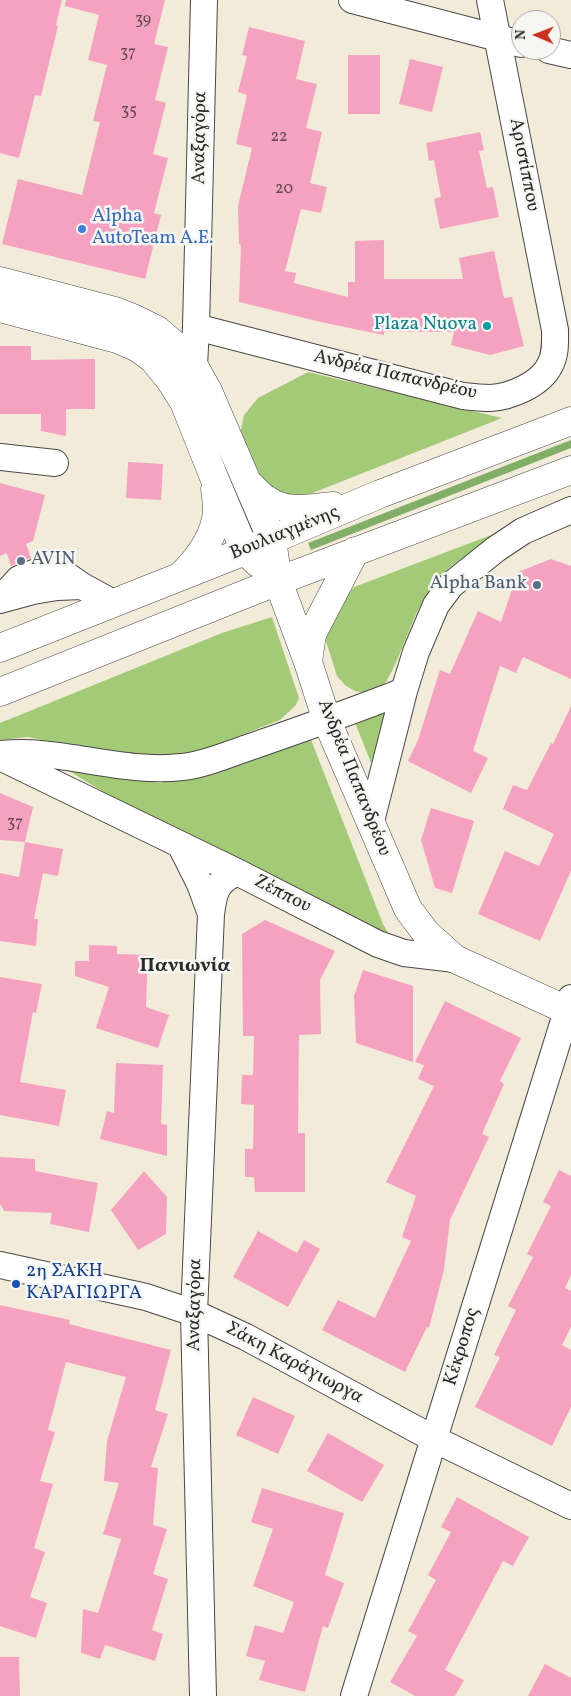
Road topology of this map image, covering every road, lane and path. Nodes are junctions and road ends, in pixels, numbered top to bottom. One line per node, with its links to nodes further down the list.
1 (204, 0): 7 (street, Αναξαγόρα)
2 (352, 0): 4 (street)
3 (490, 0): 4 (street, Αριστίππου)
4 (509, 41): 8 (street, Αριστίππου)
5 (0, 281): 9 (main road, Ανδρέα Παπανδρέου)
6 (0, 308): 14 (main road, Ανδρέα Παπανδρέου)
7 (196, 327): 8 (street, Ανδρέα Παπανδρέου); 9 (street, Αναξαγόρα)
8 (555, 330)
9 (194, 366): 16 (main road, Ανδρέα Παπανδρέου)
10 (571, 421): 17 (main road, Βουλιαγμένης)
11 (0, 457): 12 (street)
12 (55, 463)
13 (571, 470): 15 (main road)
14 (215, 480): 20 (main road, Ανδρέα Παπανδρέου); 22 (main road)
15 (542, 480): 18 (street); 21 (main road)
16 (248, 483): 17 (main road); 19 (main road, Ανδρέα Παπανδρέου)
17 (380, 494): 19 (main road, Βουλιαγμένης)
18 (571, 508): 28 (street)
19 (272, 540): 20 (main road, Βουλιαγμένης); 23 (main road, Ανδρέα Παπανδρέου)
20 (245, 551): 22 (main road, Βουλιαγμένης); 23 (main road, Ανδρέα Παπανδρέου)
21 (355, 551): 23 (main road); 27 (main road)
22 (180, 577): 25 (main road, Βουλιαγμένης)
23 (278, 581): 27 (main road, Ανδρέα Παπανδρέου); 29 (main road)
24 (0, 600): 25 (street)
25 (113, 603): 26 (main road, Βουλιαγμένης)
26 (0, 648)
27 (308, 662): 30 (main road, Ανδρέα Παπανδρέου)
28 (404, 691): 30 (street); 32 (street)
29 (0, 692)
30 (327, 721): 31 (street); 32 (main road, Ανδρέα Παπανδρέου)
31 (0, 756): 33 (street, Ζέππου)
32 (371, 821): 36 (main road, Ανδρέα Παπανδρέου)
33 (181, 846): 34 (street, Ζέππου); 35 (street, Αναξαγόρα)
34 (237, 872): 35 (street, Αναξαγόρα); 36 (street, Ζέππου)
35 (211, 914): 39 (street, Αναξαγόρα)
36 (456, 959): 37 (main road, Ζέππου)
37 (570, 1007): 40 (street, Κέκροπος)
38 (0, 1265): 39 (street, Σάκη Καράγιωργα)
39 (194, 1313): 40 (street, Σάκη Καράγιωργα); 42 (street, Αναξαγόρα)
40 (434, 1439): 41 (street, Σάκη Καράγιωργα); 43 (street, Κέκροπος)
41 (571, 1506)
42 (203, 1696)
43 (354, 1696)

